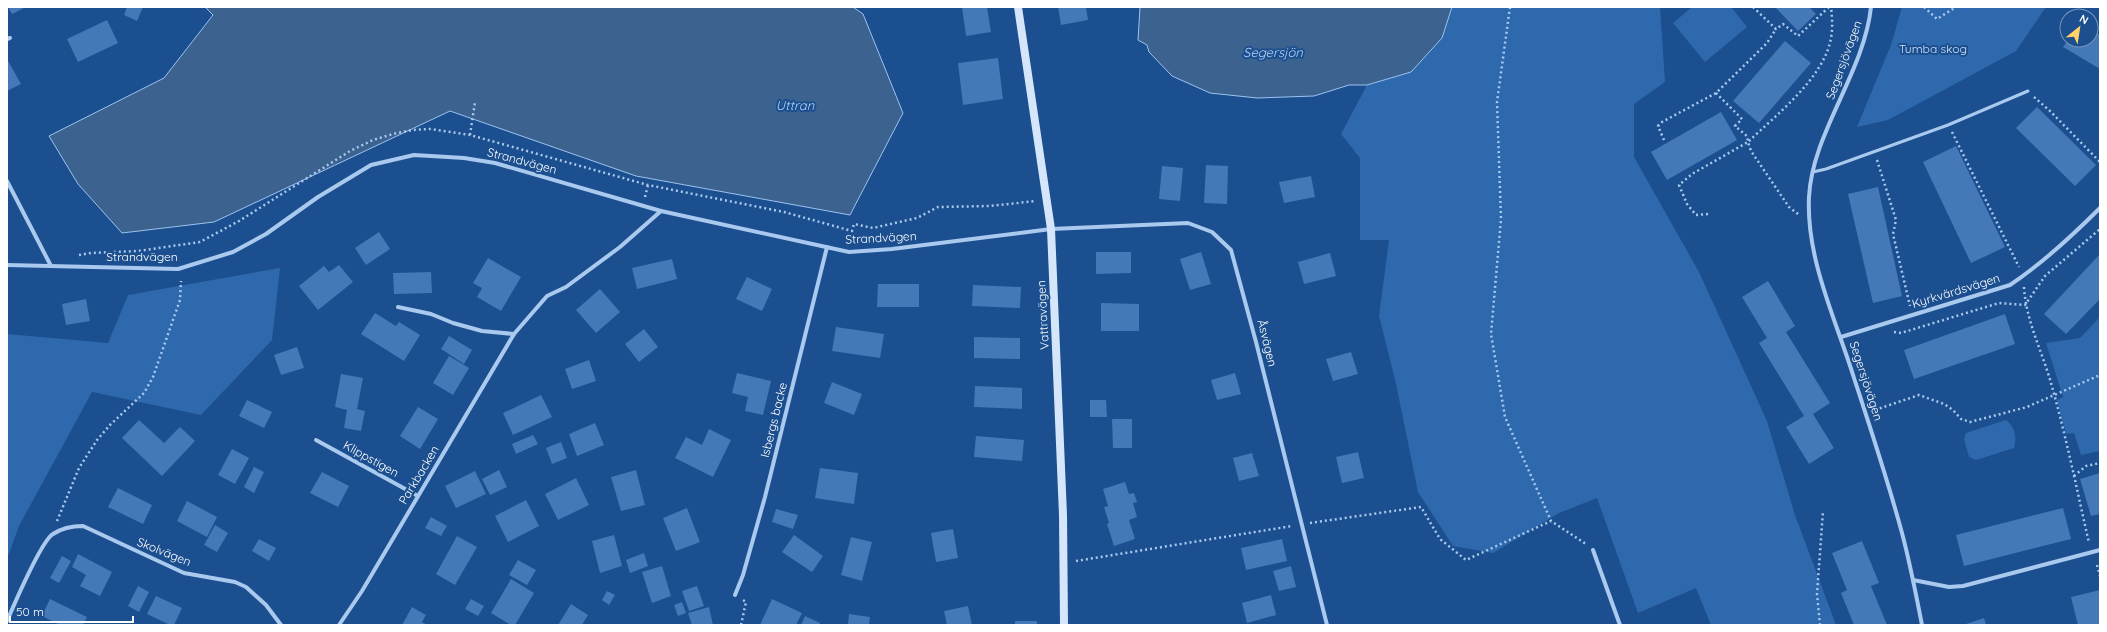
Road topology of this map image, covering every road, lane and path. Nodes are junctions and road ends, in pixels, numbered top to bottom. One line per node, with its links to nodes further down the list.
1 (1018, 7): 25 (street, Vattravägen)
2 (1510, 7): 44 (path)
3 (1753, 7): 8 (path)
4 (1830, 7): 8 (path); 15 (path)
5 (1871, 7): 18 (street, Segersjövägen)
6 (1924, 7): 7 (path)
7 (1956, 7)
8 (1776, 29): 10 (path)
9 (2028, 91): 12 (lane); 17 (path)
10 (1716, 93): 14 (path); 15 (path)
11 (475, 102): 13 (path)
12 (1948, 125): 16 (lane); 30 (path)
13 (470, 135): 20 (path); 27 (path)
14 (1664, 140)
15 (1748, 142): 23 (path); 24 (path)
16 (1875, 152): 18 (lane); 33 (path)
17 (2100, 162)
18 (1813, 172): 35 (street, Segersjövägen)
19 (7, 181): 29 (street)
20 (1037, 200)
21 (2100, 208): 30 (street, Kyrkvärdsvägen)
22 (661, 211): 26 (street, Strandvägen); 29 (street, Strandvägen); 34 (street, Parkbacken)
23 (1708, 214)
24 (1798, 214)
25 (1051, 230): 26 (street, Strandvägen); 45 (street, Åsvägen); 50 (street, Vattravägen)
26 (827, 247): 54 (street, Isbergs backe)
27 (118, 251)
28 (7, 265): 29 (street, Strandvägen)
29 (51, 266)
30 (2023, 276): 33 (street, Kyrkvärdsvägen); 37 (path)
31 (181, 281): 46 (path)
32 (398, 307): 34 (street)
33 (1913, 315): 35 (street, Kyrkvärdsvägen)
34 (514, 334): 42 (street, Parkbacken)
35 (1841, 337): 53 (street, Segersjövägen)
36 (2100, 375): 37 (path)
37 (2055, 396): 38 (path); 41 (path)
38 (1875, 410)
39 (316, 440): 42 (street, Klippstigen)
40 (2100, 463): 41 (path)
41 (2074, 476): 47 (path)
42 (418, 496): 57 (street, Parkbacken)
43 (1823, 511): 62 (path)
44 (1551, 521): 45 (path); 48 (path)
45 (1301, 524): 50 (path); 60 (street, Åsvägen)
46 (52, 534): 55 (street); 56 (street, Skolvägen)
47 (2089, 544)
48 (1593, 550): 61 (street)
49 (2100, 550): 53 (street)
50 (1063, 564): 59 (street, Vattravägen)
51 (2097, 565): 52 (path)
52 (2100, 576)
53 (1913, 580): 63 (street, Segersjövägen)
54 (735, 595): 58 (path)
55 (7, 621)
56 (281, 625)
57 (339, 625)
58 (741, 625)
59 (1064, 625)
60 (1327, 625)
61 (1620, 625)
62 (1820, 625)
63 (1922, 625)

